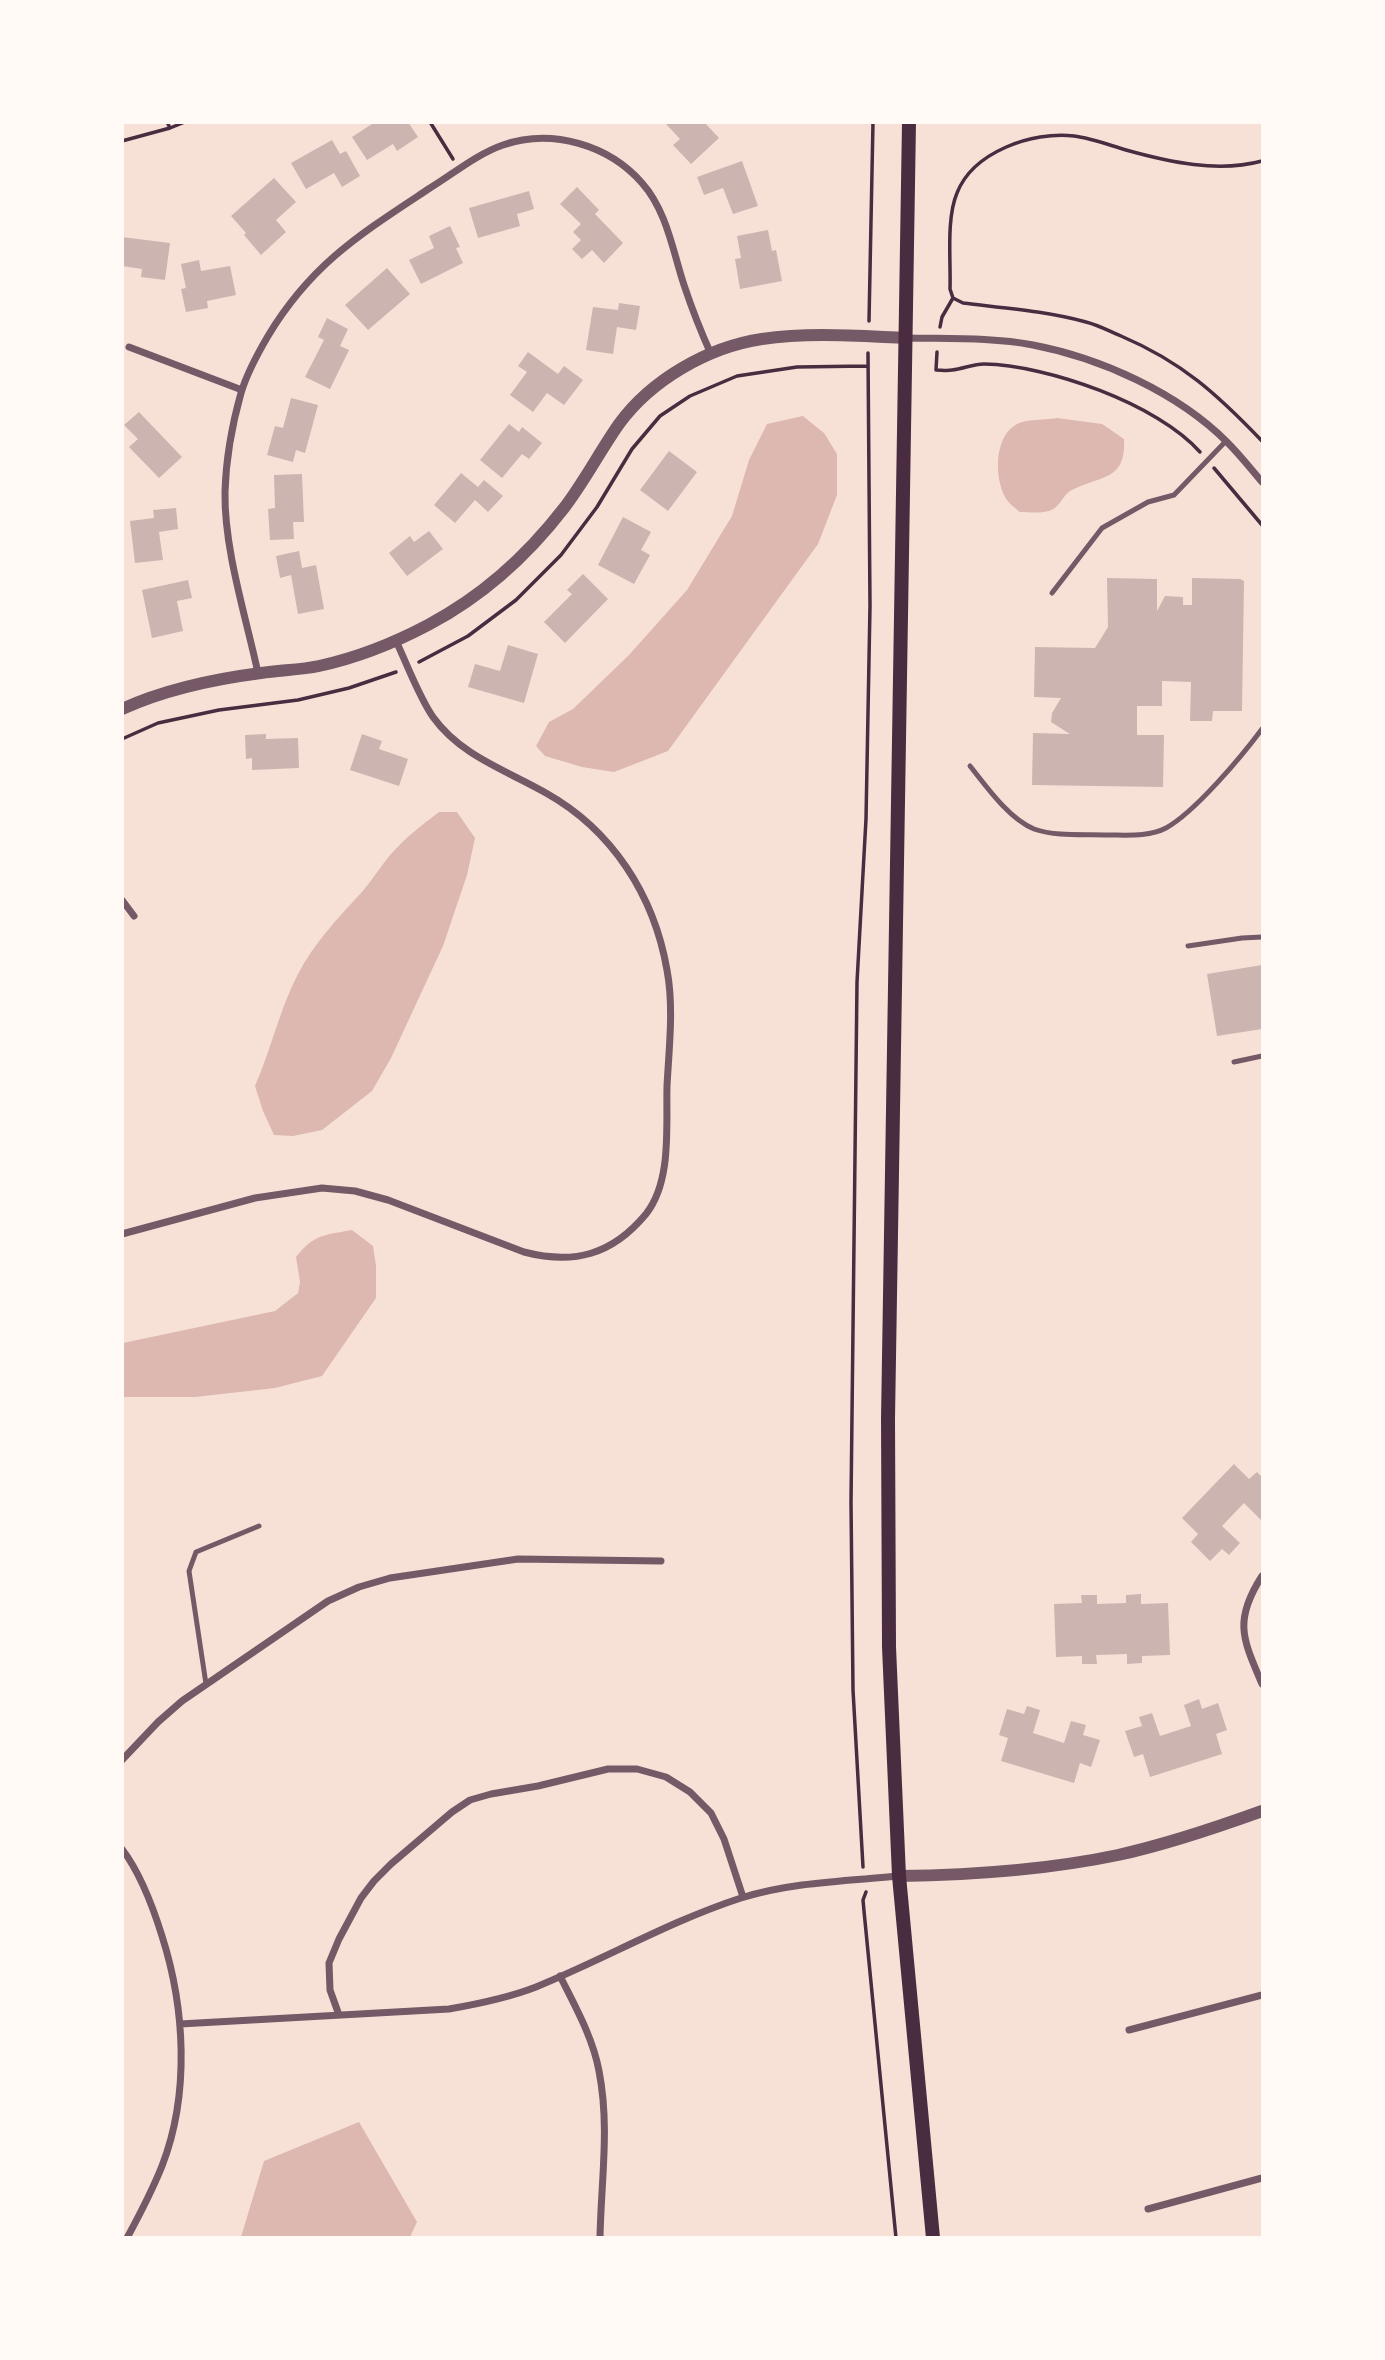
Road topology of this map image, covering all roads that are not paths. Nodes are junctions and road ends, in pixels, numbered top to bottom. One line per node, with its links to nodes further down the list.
1 (909, 122): 2 (main road)
2 (905, 338): 4 (street); 6 (street); 29 (main road)
3 (129, 347): 5 (street)
4 (711, 355): 5 (street); 9 (street)
5 (242, 390): 10 (street)
6 (1226, 441): 7 (street); 8 (lane)
7 (1262, 482)
8 (1052, 593)
9 (396, 641): 10 (street); 20 (street)
10 (258, 673): 11 (street)
11 (122, 709)
12 (1262, 729): 13 (lane)
13 (970, 766)
14 (122, 900): 15 (street)
15 (134, 916)
16 (1262, 937): 17 (lane)
17 (1188, 946)
18 (1262, 1056): 19 (lane)
19 (1234, 1062)
20 (122, 1234)
21 (259, 1526): 25 (lane)
22 (661, 1561): 25 (street)
23 (1262, 1576): 24 (street)
24 (1262, 1684)
25 (206, 1685): 26 (street)
26 (122, 1760)
27 (1262, 1811): 29 (street)
28 (122, 1849): 34 (street)
29 (899, 1876): 30 (street); 40 (main road)
30 (743, 1897): 31 (street); 33 (street)
31 (561, 1976): 33 (street); 39 (street)
32 (1262, 1996): 35 (street)
33 (339, 2015): 34 (street)
34 (180, 2024): 38 (street)
35 (1129, 2030)
36 (1262, 2178): 37 (street)
37 (1148, 2209)
38 (127, 2238)
39 (600, 2238)
40 (933, 2238)

